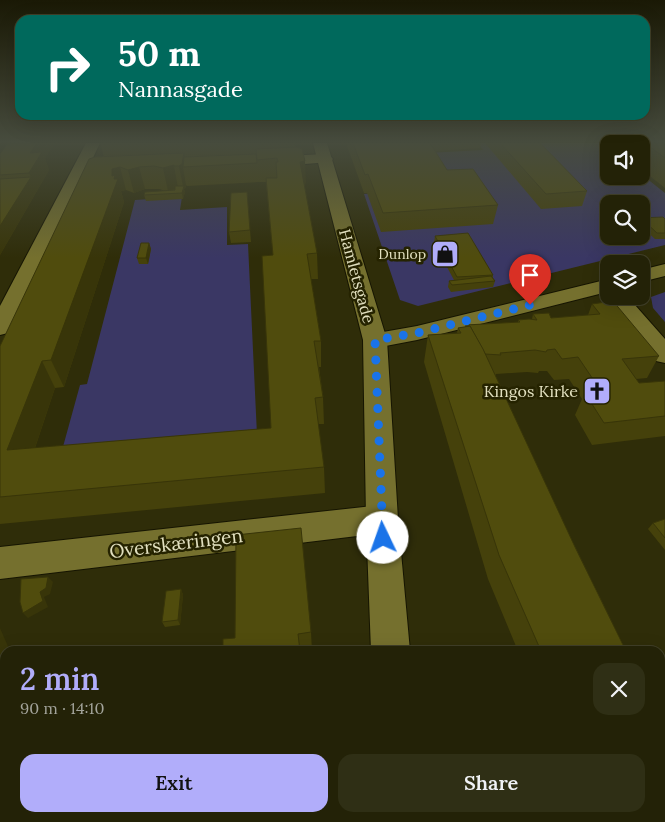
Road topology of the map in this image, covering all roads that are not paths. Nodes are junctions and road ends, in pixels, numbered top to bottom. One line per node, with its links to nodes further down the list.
1 (75, 181): 7 (street)
2 (331, 181): 8 (street, Hamletsgade)
3 (665, 270): 4 (street)
4 (650, 274)
5 (600, 291): 8 (street)
6 (623, 305): 9 (street)
7 (0, 328)
8 (375, 340): 10 (street, Hamletsgade)
9 (665, 355)
10 (382, 519): 11 (street, Overskæringen); 12 (street, Hamletsgade)
11 (0, 563)
12 (391, 646)

